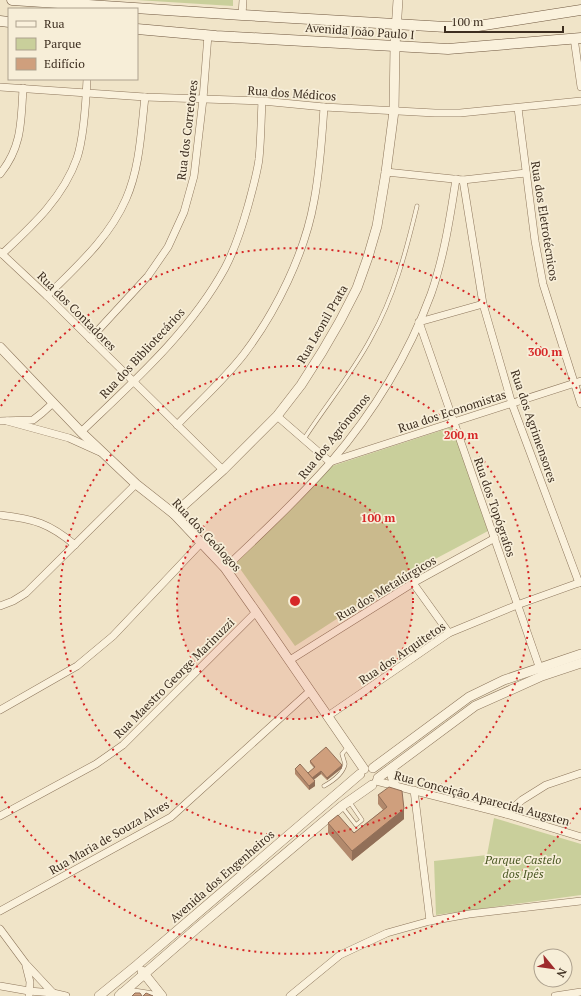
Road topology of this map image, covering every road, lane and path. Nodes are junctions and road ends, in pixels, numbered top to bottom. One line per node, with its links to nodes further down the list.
1 (12, 0): 4 (main road, Avenida João Paulo I)
2 (243, 0): 7 (street)
3 (398, 0): 8 (street, Rua Leonil Prata)
4 (135, 8)
5 (138, 8): 7 (main road, Avenida João Paulo I)
6 (581, 10): 8 (main road, Avenida João Paulo I)
7 (242, 15): 8 (main road, Avenida João Paulo I)
8 (397, 24): 12 (street, Rua Leonil Prata)
9 (138, 29): 10 (main road, Avenida João Paulo I)
10 (208, 35): 12 (main road, Avenida João Paulo I); 19 (street, Rua dos Corretores)
11 (578, 38): 12 (main road, Avenida João Paulo I); 15 (street)
12 (395, 46): 24 (street, Rua Leonil Prata)
13 (87, 80): 17 (street)
14 (0, 87): 16 (street, Rua dos Médicos)
15 (581, 87)
16 (23, 88): 17 (street, Rua dos Médicos); 27 (street)
17 (87, 93): 18 (street, Rua dos Médicos); 30 (street)
18 (145, 97): 19 (street, Rua dos Médicos); 31 (street)
19 (203, 99): 20 (street, Rua dos Médicos); 34 (street, Rua dos Corretores)
20 (262, 101): 22 (street, Rua dos Médicos); 36 (street, Rua dos Bibliotecários)
21 (581, 101): 23 (street, Rua dos Médicos)
22 (324, 107): 24 (street, Rua dos Médicos); 44 (street)
23 (518, 108): 24 (street, Rua dos Médicos); 26 (street, Rua dos Eletrotécnicos)
24 (394, 111): 25 (street, Rua Leonil Prata)
25 (386, 172): 28 (street); 41 (street, Rua Leonil Prata)
26 (526, 173): 28 (street); 37 (street, Rua dos Eletrotécnicos)
27 (0, 174)
28 (460, 179): 32 (street, Rua dos Agrimensores); 33 (street, Rua dos Agrônomos)
29 (417, 206): 46 (lane)
30 (1, 253): 31 (street, Rua dos Contadores)
31 (47, 296): 34 (street, Rua dos Contadores)
32 (483, 304): 33 (street); 39 (street, Rua dos Agrimensores)
33 (419, 322): 43 (street, Rua dos Topógrafos); 48 (street, Rua dos Agrônomos)
34 (90, 339): 36 (street, Rua dos Contadores)
35 (0, 346): 38 (street, Rua dos Geólogos)
36 (133, 382): 44 (street, Rua dos Contadores); 45 (street, Rua dos Bibliotecários)
37 (577, 382): 39 (street, Rua dos Economistas); 40 (street, Rua dos Eletrotécnicos)
38 (53, 403): 42 (street); 45 (street, Rua dos Geólogos)
39 (512, 404): 43 (street, Rua dos Economistas); 57 (street, Rua dos Agrimensores)
40 (581, 404)
41 (277, 416): 46 (street); 49 (street, Rua Leonil Prata)
42 (4, 421): 47 (street)
43 (454, 422): 48 (street, Rua dos Economistas); 53 (street, Rua dos Topógrafos)
44 (176, 425): 49 (street, Rua dos Contadores)
45 (81, 432): 47 (street, Rua dos Geólogos)
46 (304, 439): 48 (street)
47 (108, 456): 50 (street, Rua dos Geólogos)
48 (330, 462): 56 (street, Rua dos Agrônomos)
49 (223, 470): 51 (street, Rua Leonil Prata)
50 (136, 484): 51 (street, Rua dos Geólogos); 55 (street)
51 (174, 514): 54 (street, Rua dos Geólogos)
52 (0, 515): 55 (street)
53 (495, 538): 58 (street, Rua dos Metalúrgicos); 59 (street, Rua dos Topógrafos)
54 (201, 543): 56 (street, Rua dos Geólogos); 68 (street)
55 (75, 545): 60 (street)
56 (225, 568): 61 (street, Rua dos Geólogos)
57 (580, 582): 59 (street, Rua dos Arquitetos)
58 (413, 583): 62 (street); 64 (street, Rua dos Metalúrgicos)
59 (517, 605): 62 (street, Rua dos Arquitetos); 66 (street, Rua dos Topógrafos)
60 (0, 606)
61 (256, 612): 64 (street, Rua dos Geólogos); 81 (street, Rua Maestro George Marinuzzi)
62 (449, 633): 69 (street, Rua dos Arquitetos)
63 (581, 654): 66 (street, Avenida dos Engenheiros)
64 (290, 660): 67 (street, Rua dos Geólogos)
65 (581, 663): 66 (street, Avenida dos Engenheiros)
66 (540, 671): 71 (street, Avenida dos Engenheiros); 72 (street, Avenida dos Engenheiros)
67 (310, 691): 69 (street, Rua dos Geólogos); 85 (street, Rua Maria de Souza Alves)
68 (0, 710)
69 (328, 716): 70 (street, Rua dos Geólogos)
70 (349, 746): 72 (street, Rua dos Geólogos); 75 (lane)
71 (392, 768): 74 (street, Avenida dos Engenheiros); 76 (street)
72 (366, 770): 74 (street); 74 (street); 79 (street, Avenida dos Engenheiros)
73 (581, 772): 80 (street)
74 (375, 782): 76 (street, Rua Conceição Aparecida Augsten); 78 (street, Avenida dos Engenheiros)
75 (324, 786)
76 (395, 786): 77 (street, Rua Conceição Aparecida Augsten)
77 (414, 790): 80 (street, Rua Conceição Aparecida Augsten); 86 (street)
78 (345, 803): 78 (lane); 82 (street, Avenida dos Engenheiros)
79 (321, 807): 82 (street); 89 (street, Avenida dos Engenheiros)
80 (506, 814): 83 (street, Rua Conceição Aparecida Augsten)
81 (0, 816)
82 (329, 816): 90 (street, Avenida dos Engenheiros)
83 (581, 837)
84 (581, 901): 86 (street)
85 (0, 911)
86 (430, 921): 100 (street)
87 (0, 929): 88 (street)
88 (26, 964): 93 (street); 94 (street)
89 (137, 965): 90 (street); 97 (street, Avenida dos Engenheiros)
90 (145, 974): 95 (street, Avenida dos Engenheiros); 99 (street)
91 (0, 986): 93 (street)
92 (581, 992): 101 (street)
93 (29, 993): 94 (street)
94 (52, 993): 96 (street)
95 (121, 995): 98 (street)
96 (66, 996)
97 (99, 996)
98 (153, 996)
99 (162, 996)
100 (290, 996)
101 (555, 996)

